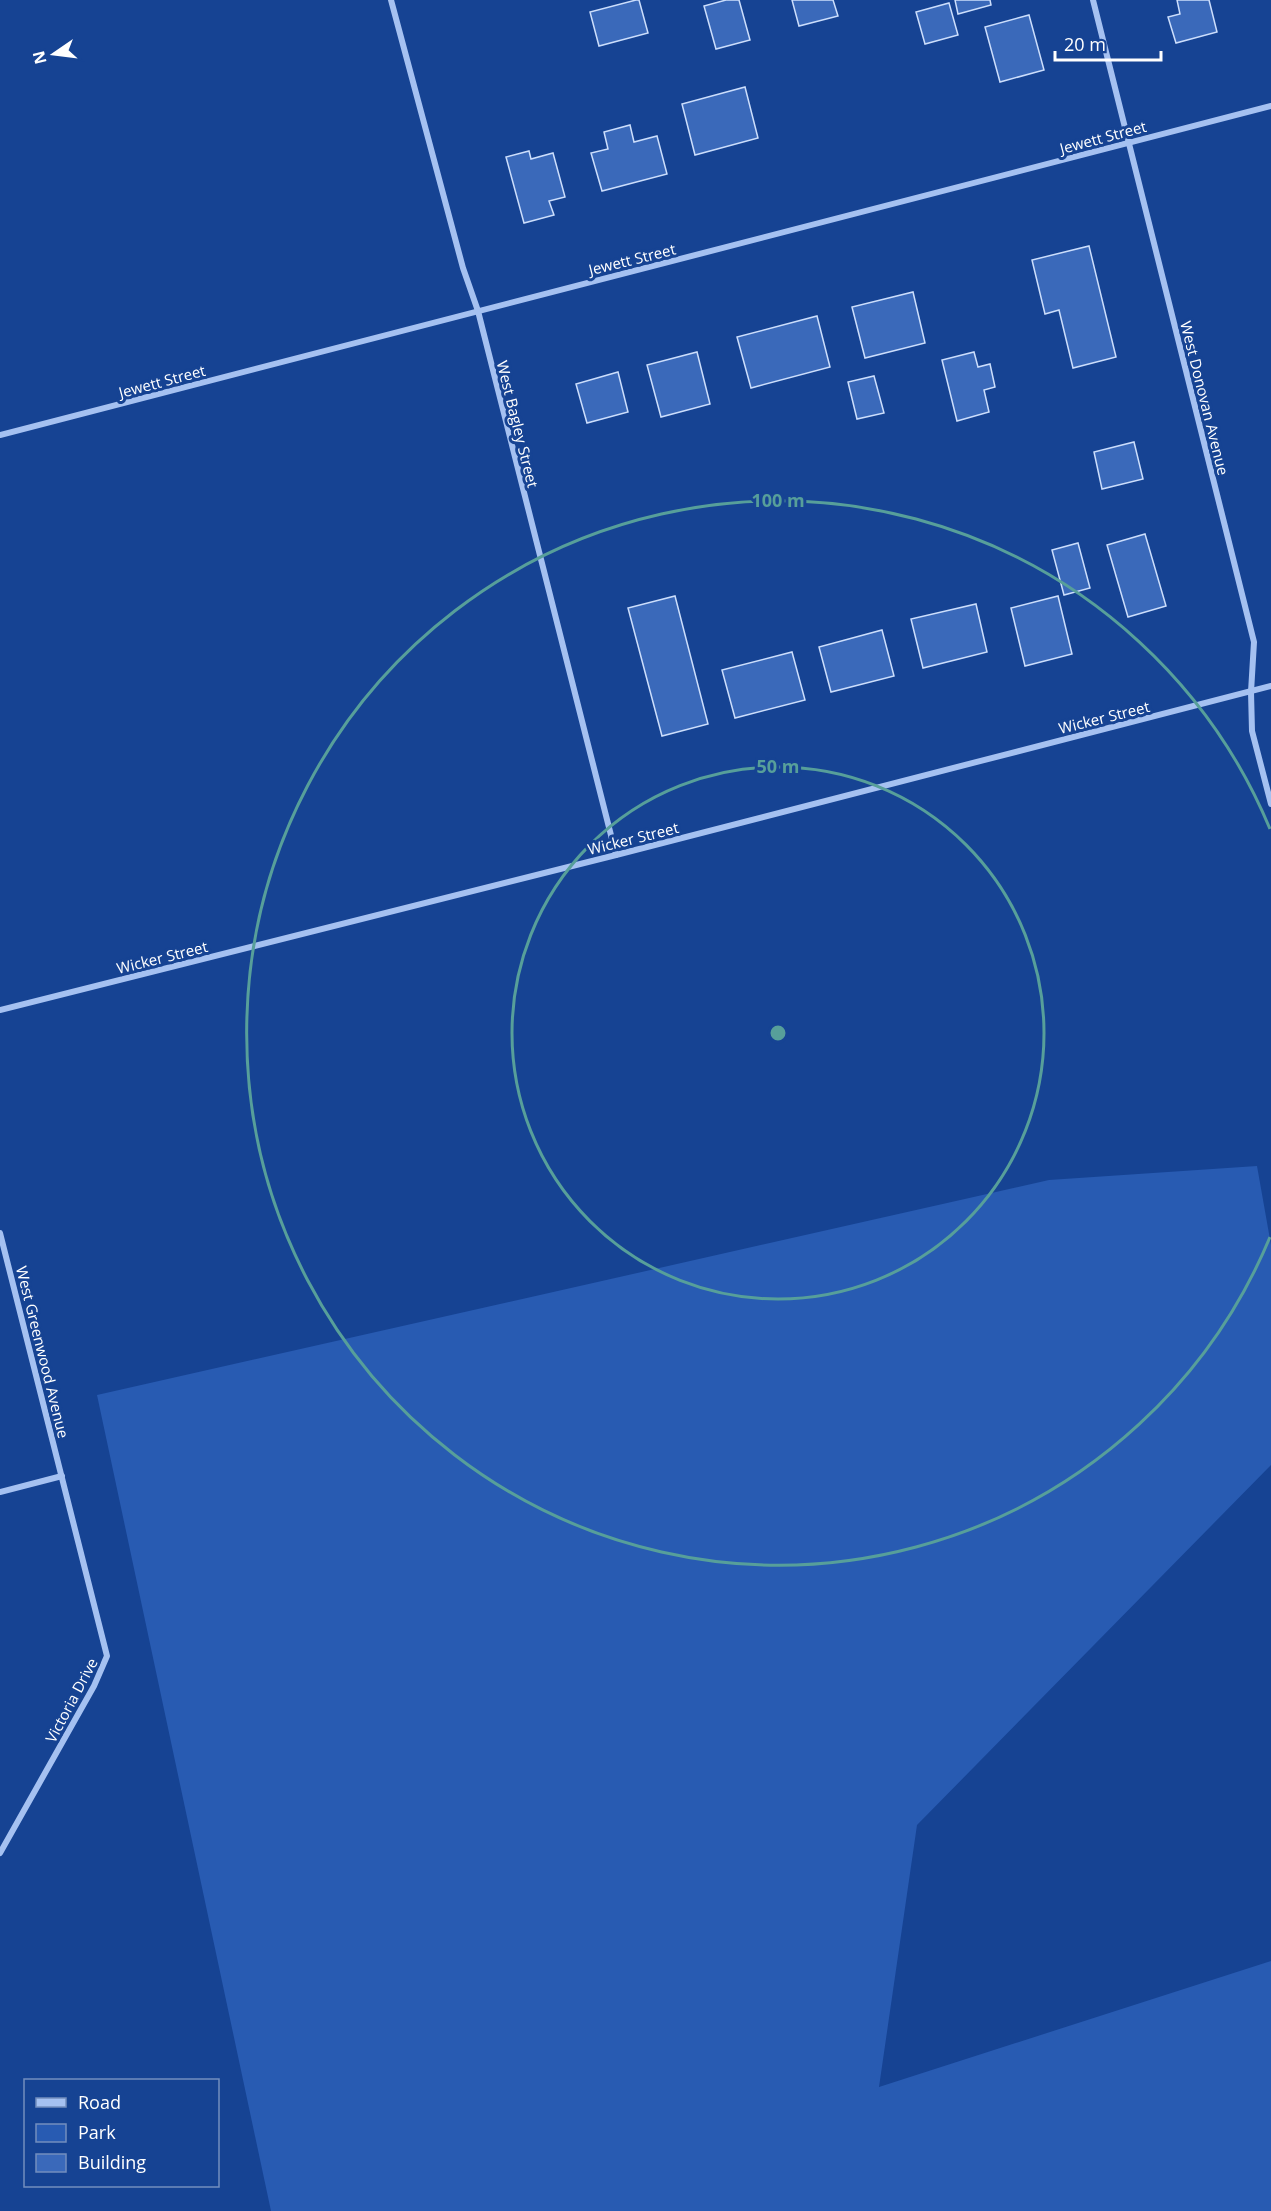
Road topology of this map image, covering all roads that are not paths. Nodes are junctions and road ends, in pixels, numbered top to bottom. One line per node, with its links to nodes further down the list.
1 (390, 0): 5 (street, West Bagley Street)
2 (1094, 0): 4 (street, West Donovan Avenue)
3 (1271, 106): 4 (street, Jewett Street)
4 (1129, 143): 5 (street, Jewett Street); 8 (street, West Donovan Avenue)
5 (478, 311): 6 (street, Jewett Street); 10 (street, West Bagley Street)
6 (0, 435)
7 (1271, 686): 8 (street, Wicker Street)
8 (1251, 692): 9 (street, West Donovan Avenue); 10 (street, Wicker Street)
9 (1271, 804)
10 (616, 855): 11 (street, Wicker Street)
11 (0, 1010)
12 (0, 1233): 13 (street, West Greenwood Avenue)
13 (62, 1476): 14 (street); 15 (street, Victoria Drive)
14 (0, 1492)
15 (0, 1853)

